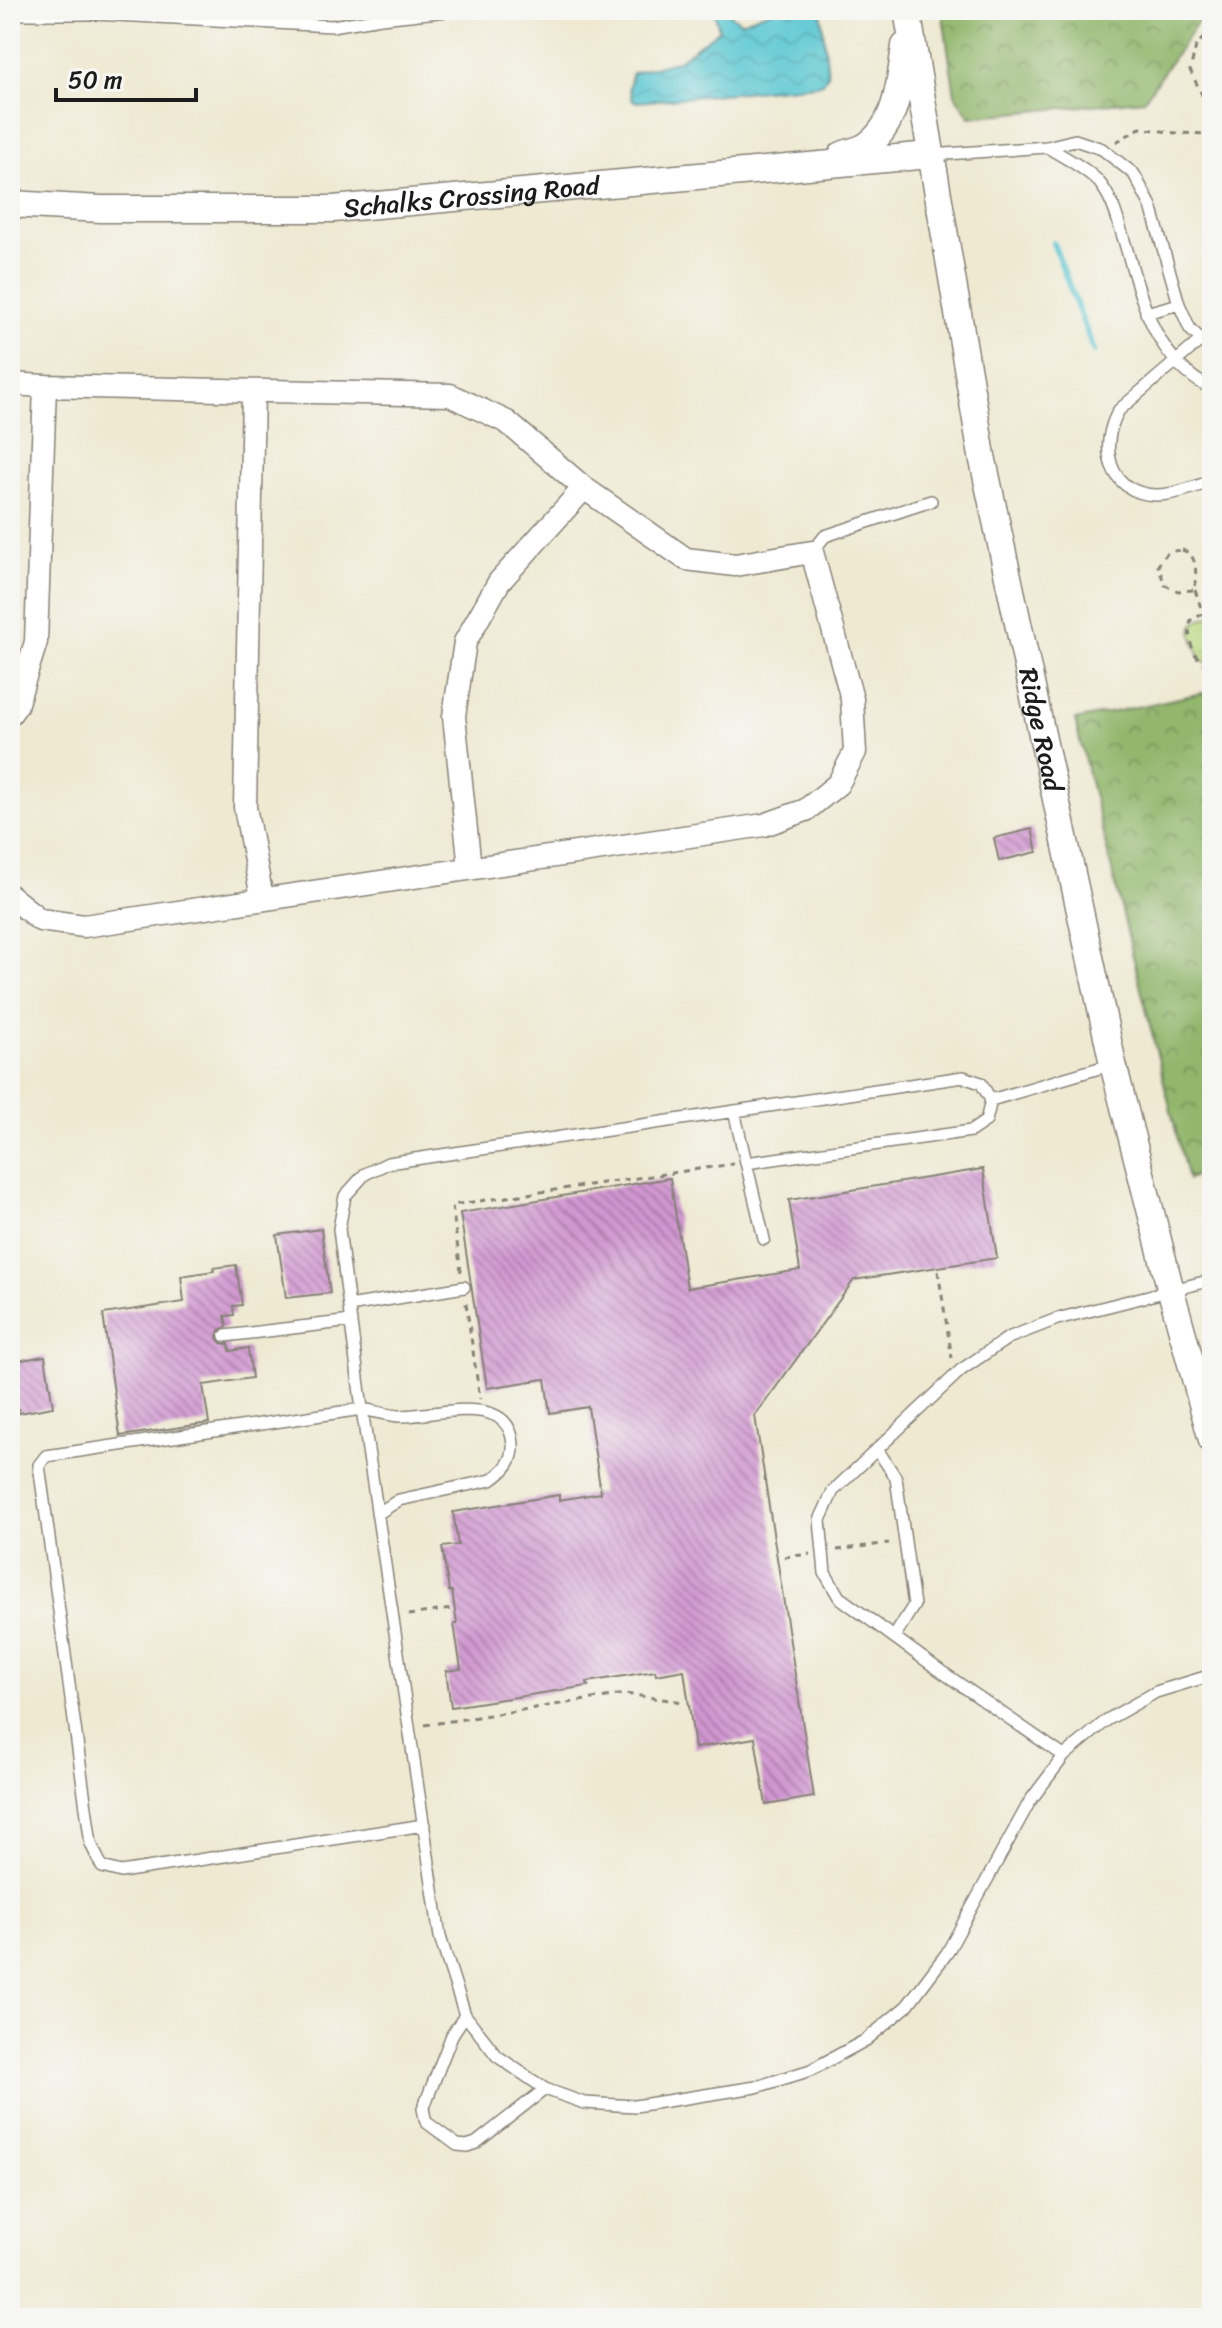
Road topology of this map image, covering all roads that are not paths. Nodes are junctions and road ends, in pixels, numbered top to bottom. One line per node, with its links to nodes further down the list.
1 (457, 10): 2 (lane)
2 (10, 14)
3 (908, 14): 5 (street, Ridge Road); 6 (street)
4 (1047, 147): 5 (lane); 8 (lane); 9 (lane)
5 (930, 155): 6 (street, Schalks Crossing Road); 25 (street, Ridge Road)
6 (813, 164): 7 (street, Schalks Crossing Road)
7 (10, 204)
8 (1179, 304): 9 (lane); 10 (lane)
9 (1146, 313): 12 (lane)
10 (1201, 340): 11 (lane); 12 (lane)
11 (1212, 350)
12 (1174, 362): 15 (lane); 17 (lane)
13 (10, 384): 14 (street)
14 (45, 386): 16 (street); 21 (street)
15 (1212, 389)
16 (253, 391): 18 (street); 24 (street)
17 (1212, 481)
18 (584, 488): 20 (street); 22 (street)
19 (931, 501): 20 (lane)
20 (812, 552): 22 (street)
21 (10, 714)
22 (470, 868): 24 (street)
23 (10, 896): 24 (street)
24 (262, 898)
25 (1113, 1064): 26 (lane); 32 (street, Ridge Road)
26 (991, 1100): 27 (lane); 28 (lane)
27 (734, 1111): 28 (lane); 33 (lane)
28 (746, 1163): 29 (lane)
29 (764, 1239)
30 (1212, 1280): 32 (lane)
31 (464, 1287): 33 (lane)
32 (1171, 1291): 37 (street, Ridge Road); 38 (lane)
33 (349, 1306): 34 (lane)
34 (351, 1321): 35 (lane); 36 (lane)
35 (225, 1336)
36 (362, 1409): 39 (lane); 39 (lane); 43 (lane)
37 (1212, 1440)
38 (877, 1449): 40 (lane); 40 (lane)
39 (377, 1514): 43 (lane)
40 (894, 1637): 42 (lane)
41 (1212, 1675): 42 (lane)
42 (1064, 1756): 45 (lane)
43 (424, 1825): 44 (lane)
44 (465, 2015): 45 (lane); 45 (lane)
45 (545, 2089)

